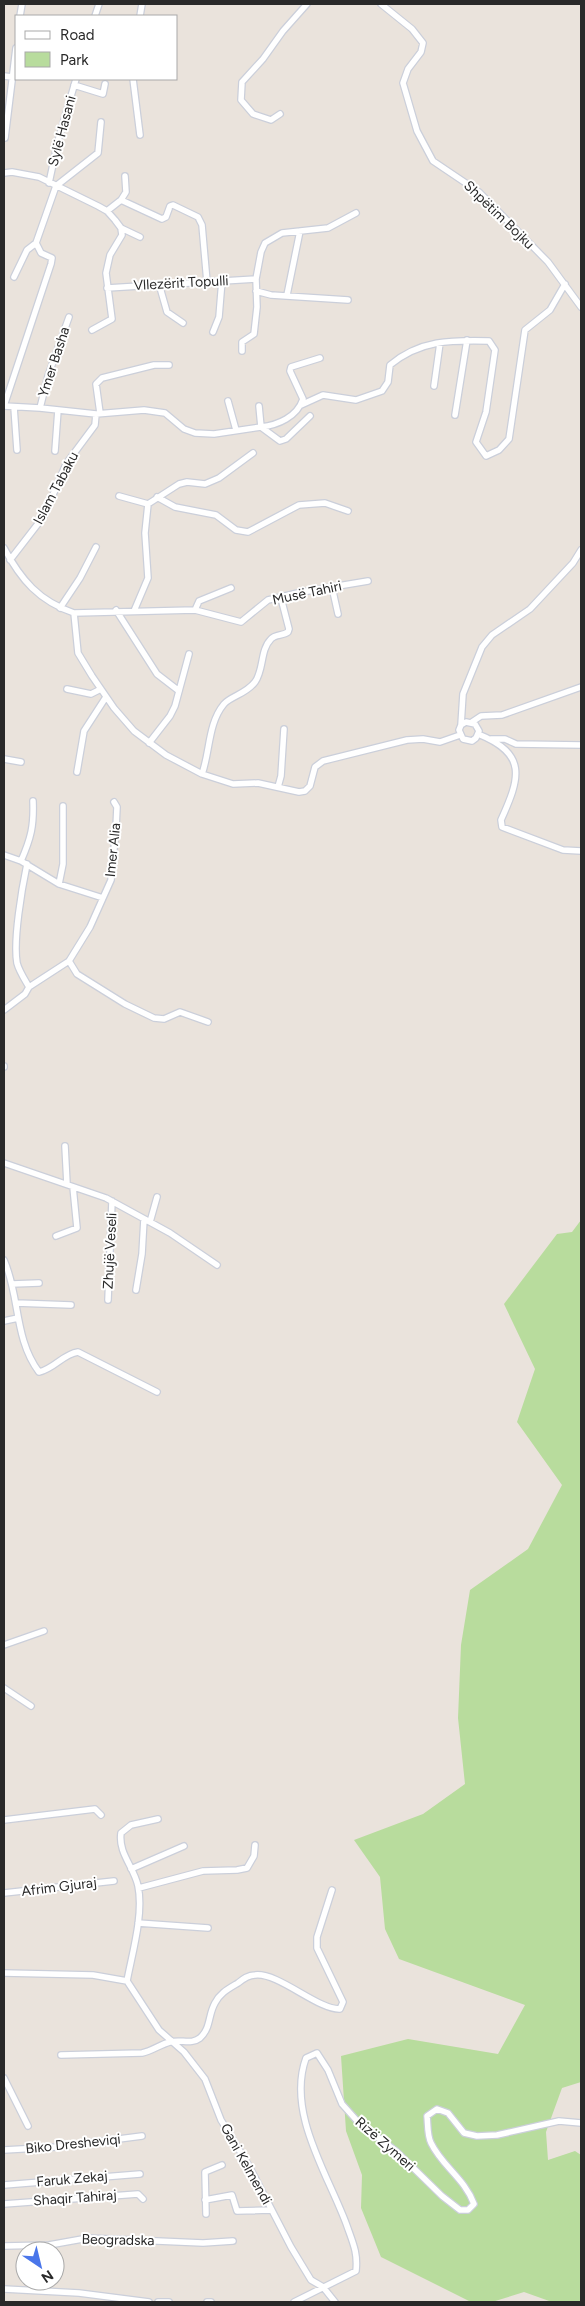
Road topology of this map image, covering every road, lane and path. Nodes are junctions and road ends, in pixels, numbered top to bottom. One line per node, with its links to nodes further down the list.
1 (307, 4): 9 (street)
2 (382, 4): 29 (street, Shpëtim Bojku)
3 (15, 61): 5 (street)
4 (4, 76): 5 (street)
5 (12, 77): 12 (street)
6 (133, 80): 11 (street)
7 (75, 82): 8 (street); 15 (street, Sylë Hasani)
8 (105, 84)
9 (280, 114)
10 (101, 122): 16 (street)
11 (140, 135)
12 (5, 138)
13 (4, 173): 15 (street)
14 (125, 176): 17 (street)
15 (49, 183): 16 (street)
16 (56, 186): 18 (street); 23 (street)
17 (121, 200): 18 (street); 27 (street)
18 (107, 211): 20 (street)
19 (356, 213): 21 (street)
20 (121, 228): 22 (street); 30 (street)
21 (300, 231): 25 (street); 32 (street)
22 (140, 237)
23 (36, 243): 24 (street); 47 (street)
24 (14, 277)
25 (256, 279): 26 (street, Vllezërit Topulli); 31 (street)
26 (222, 280): 27 (street, Vllezërit Topulli); 38 (street)
27 (207, 282): 28 (street, Vllezërit Topulli)
28 (159, 284): 30 (street, Vllezërit Topulli); 36 (street)
29 (565, 284): 34 (street, Shpëtim Bojku); 39 (street)
30 (107, 288): 37 (street)
31 (256, 291): 32 (street); 41 (street)
32 (287, 296): 33 (street)
33 (348, 300)
34 (581, 307)
35 (69, 317): 50 (street, Ymer Basha)
36 (183, 323)
37 (92, 330)
38 (213, 332)
39 (466, 340): 40 (street); 53 (street)
40 (440, 343): 44 (street); 46 (street, Ymer Basha)
41 (242, 351)
42 (320, 358): 46 (street)
43 (169, 365): 52 (street)
44 (434, 386)
45 (228, 401): 56 (street)
46 (301, 405): 55 (street, Ymer Basha)
47 (4, 406): 49 (street, Ymer Basha)
48 (259, 406): 55 (street)
49 (14, 407): 50 (street, Ymer Basha); 57 (street)
50 (40, 408): 51 (street, Ymer Basha)
51 (58, 410): 52 (street, Ymer Basha); 58 (street)
52 (98, 414): 56 (street, Ymer Basha); 67 (street, Islam Tabaku)
53 (455, 415)
54 (310, 416): 55 (street)
55 (261, 427): 56 (street, Ymer Basha)
56 (236, 430)
57 (17, 450)
58 (55, 451)
59 (253, 453): 61 (street)
60 (119, 496): 62 (street)
61 (157, 497): 62 (street); 63 (street)
62 (148, 504): 75 (street)
63 (348, 511)
64 (96, 547): 72 (street)
65 (4, 548): 67 (street, Musë Tahiri)
66 (581, 550): 85 (street)
67 (10, 560): 72 (street, Musë Tahiri)
68 (368, 581): 69 (street, Musë Tahiri)
69 (332, 587): 71 (street, Musë Tahiri); 77 (street)
70 (231, 588): 74 (street)
71 (281, 598): 74 (street, Musë Tahiri); 95 (street)
72 (60, 608): 76 (street, Musë Tahiri)
73 (116, 610): 75 (street, Musë Tahiri); 76 (street, Musë Tahiri); 82 (street)
74 (195, 610): 75 (street, Musë Tahiri)
75 (134, 611)
76 (74, 613): 81 (street)
77 (338, 614)
78 (189, 654): 82 (street)
79 (581, 687): 84 (street)
80 (67, 689): 81 (street)
81 (101, 689): 83 (street)
82 (179, 691): 90 (street)
83 (106, 697): 90 (street); 94 (street)
84 (472, 722): 85 (street); 87 (street)
85 (461, 725): 88 (street)
86 (284, 729): 96 (street)
87 (478, 734): 88 (street); 89 (street)
88 (460, 735): 96 (street)
89 (491, 739): 91 (street); 100 (street)
90 (149, 743): 95 (street)
91 (581, 745)
92 (4, 759): 93 (street)
93 (21, 762)
94 (77, 772)
95 (202, 774): 96 (street)
96 (278, 787)
97 (33, 801): 102 (street)
98 (114, 802): 104 (street, Imer Alia)
99 (64, 806): 103 (street)
100 (581, 851)
101 (4, 856): 102 (street)
102 (24, 863): 103 (street); 106 (street)
103 (59, 884): 104 (street)
104 (103, 898): 105 (street, Imer Alia)
105 (69, 961): 106 (street); 108 (street)
106 (29, 988): 107 (street)
107 (4, 1010)
108 (208, 1022)
109 (65, 1146): 111 (street)
110 (4, 1163): 111 (street, Zhujë Veseli)
111 (70, 1186): 113 (street, Zhujë Veseli); 116 (street)
112 (157, 1197): 115 (street)
113 (112, 1202): 114 (street, Zhujë Veseli); 124 (street, Zhujë Veseli)
114 (144, 1219): 115 (street, Zhujë Veseli); 123 (street, Zhujë Veseli)
115 (150, 1222): 118 (street, Zhujë Veseli)
116 (56, 1236)
117 (4, 1260): 120 (street)
118 (217, 1265)
119 (4, 1276): 120 (street)
120 (11, 1276): 122 (street)
121 (39, 1283): 122 (street)
122 (12, 1284): 125 (street)
123 (136, 1290)
124 (108, 1300)
125 (16, 1303): 126 (street); 127 (street)
126 (71, 1305)
127 (18, 1318): 128 (street); 129 (street)
128 (4, 1321)
129 (157, 1392)
130 (44, 1632): 131 (street)
131 (4, 1645)
132 (4, 1688): 133 (street)
133 (31, 1706)
134 (102, 1815): 136 (street)
135 (158, 1818): 139 (street)
136 (4, 1820)
137 (255, 1845): 141 (street)
138 (184, 1846): 139 (street)
139 (131, 1870): 141 (street)
140 (114, 1881): 143 (street, Afrim Gjuraj)
141 (139, 1888): 144 (street)
142 (332, 1890): 148 (street)
143 (4, 1893)
144 (138, 1923): 145 (street); 147 (street)
145 (208, 1928)
146 (4, 1973): 147 (street)
147 (126, 1982): 148 (street, Gani Kelmendi)
148 (170, 2042): 149 (street); 161 (street, Gani Kelmendi)
149 (61, 2055)
150 (4, 2080): 152 (street)
151 (581, 2123): 165 (street, Rizë Zymeri)
152 (28, 2126)
153 (142, 2136): 154 (street, Biko Dresheviqi)
154 (4, 2150)
155 (222, 2165): 159 (street)
156 (140, 2174): 157 (street, Faruk Zekaj)
157 (4, 2185)
158 (143, 2199): 160 (street, Shaqir Tahiraj)
159 (206, 2200): 161 (street); 162 (street)
160 (4, 2204)
161 (271, 2210): 165 (street, Gani Kelmendi)
162 (206, 2214)
163 (233, 2242): 164 (street, Beogradska)
164 (4, 2246)
165 (322, 2287): 172 (street); 173 (street, Gani Kelmendi)
166 (4, 2289): 167 (street)
167 (149, 2302)
168 (158, 2302): 169 (street)
169 (169, 2302)
170 (207, 2302): 171 (street)
171 (212, 2302)
172 (294, 2302)
173 (335, 2302)

